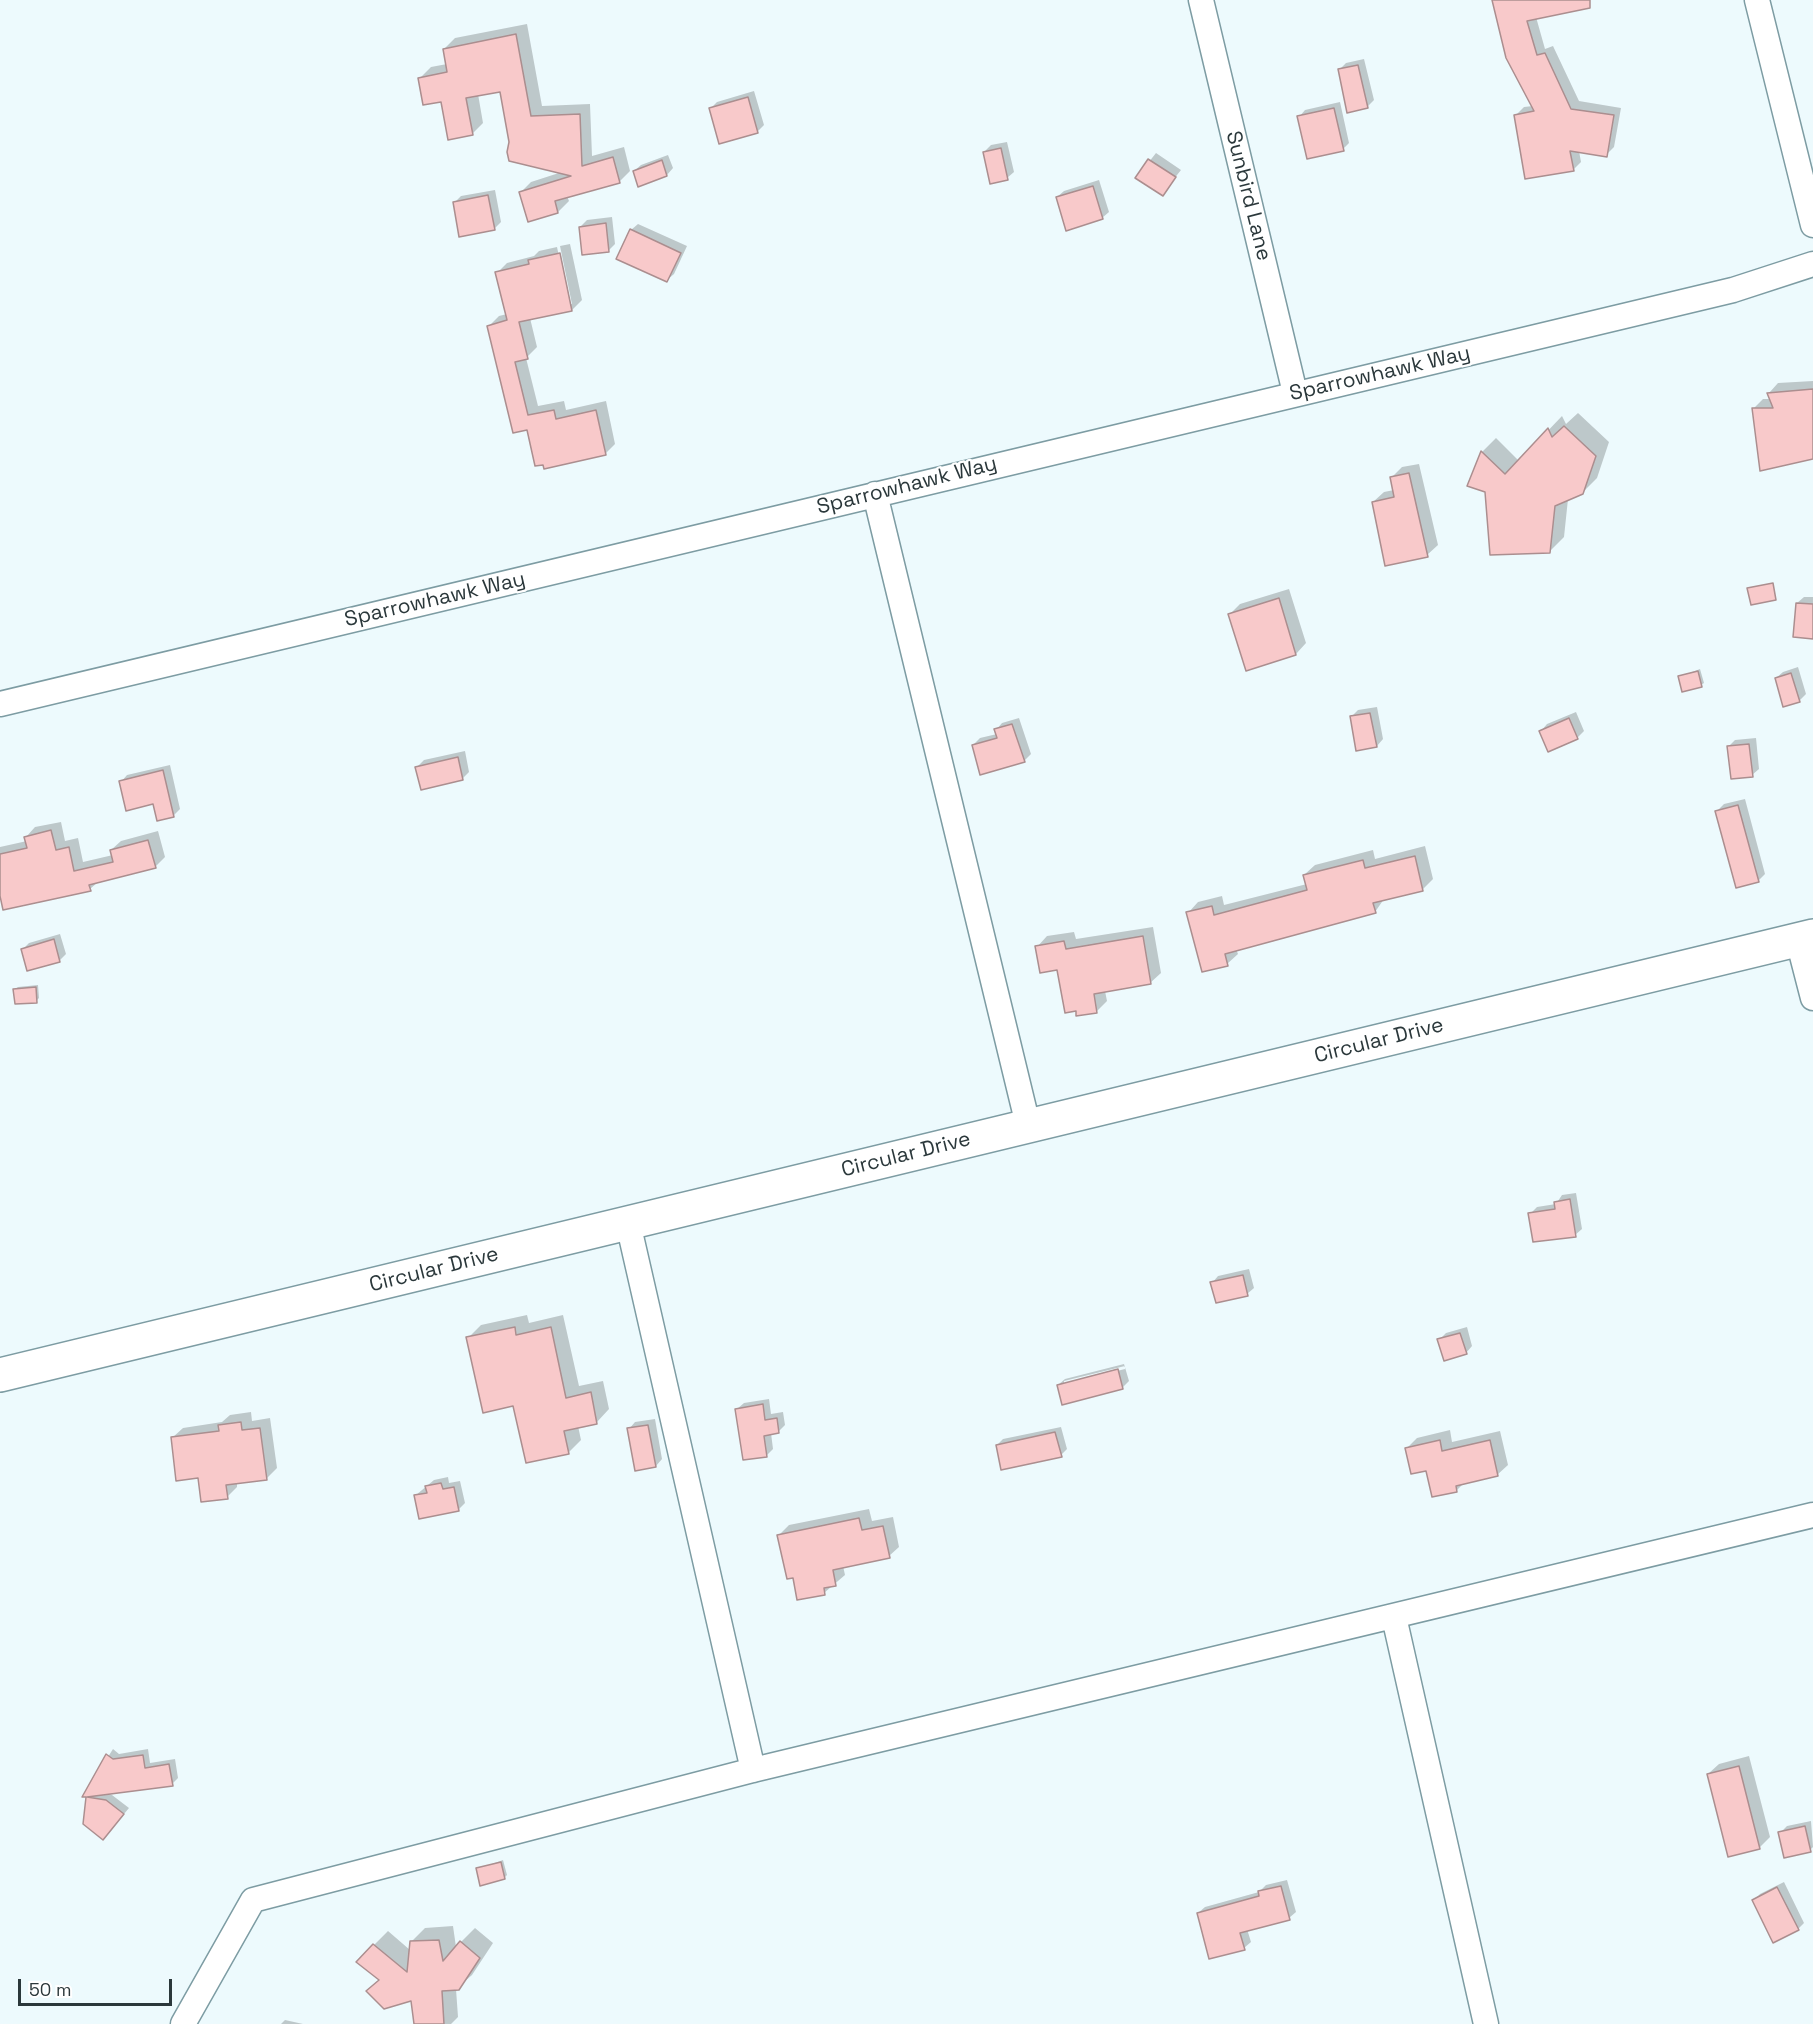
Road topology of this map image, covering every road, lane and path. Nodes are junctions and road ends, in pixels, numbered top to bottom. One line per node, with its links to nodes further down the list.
1 (1201, 0): 5 (street, Sunbird Lane)
2 (1757, 0): 3 (street)
3 (1813, 225)
4 (1813, 264): 5 (street, Sparrowhawk Way)
5 (1295, 393): 6 (street, Sparrowhawk Way)
6 (875, 494): 7 (street, Sparrowhawk Way); 10 (street)
7 (0, 704)
8 (1805, 938): 9 (street); 10 (street, Circular Drive)
9 (1813, 998)
10 (1028, 1125): 11 (street, Circular Drive)
11 (628, 1223): 12 (street, Circular Drive); 15 (street)
12 (0, 1375)
13 (1813, 1515): 14 (street)
14 (1394, 1617): 15 (street); 17 (street)
15 (753, 1770): 16 (street)
16 (183, 2024)
17 (1486, 2024)

